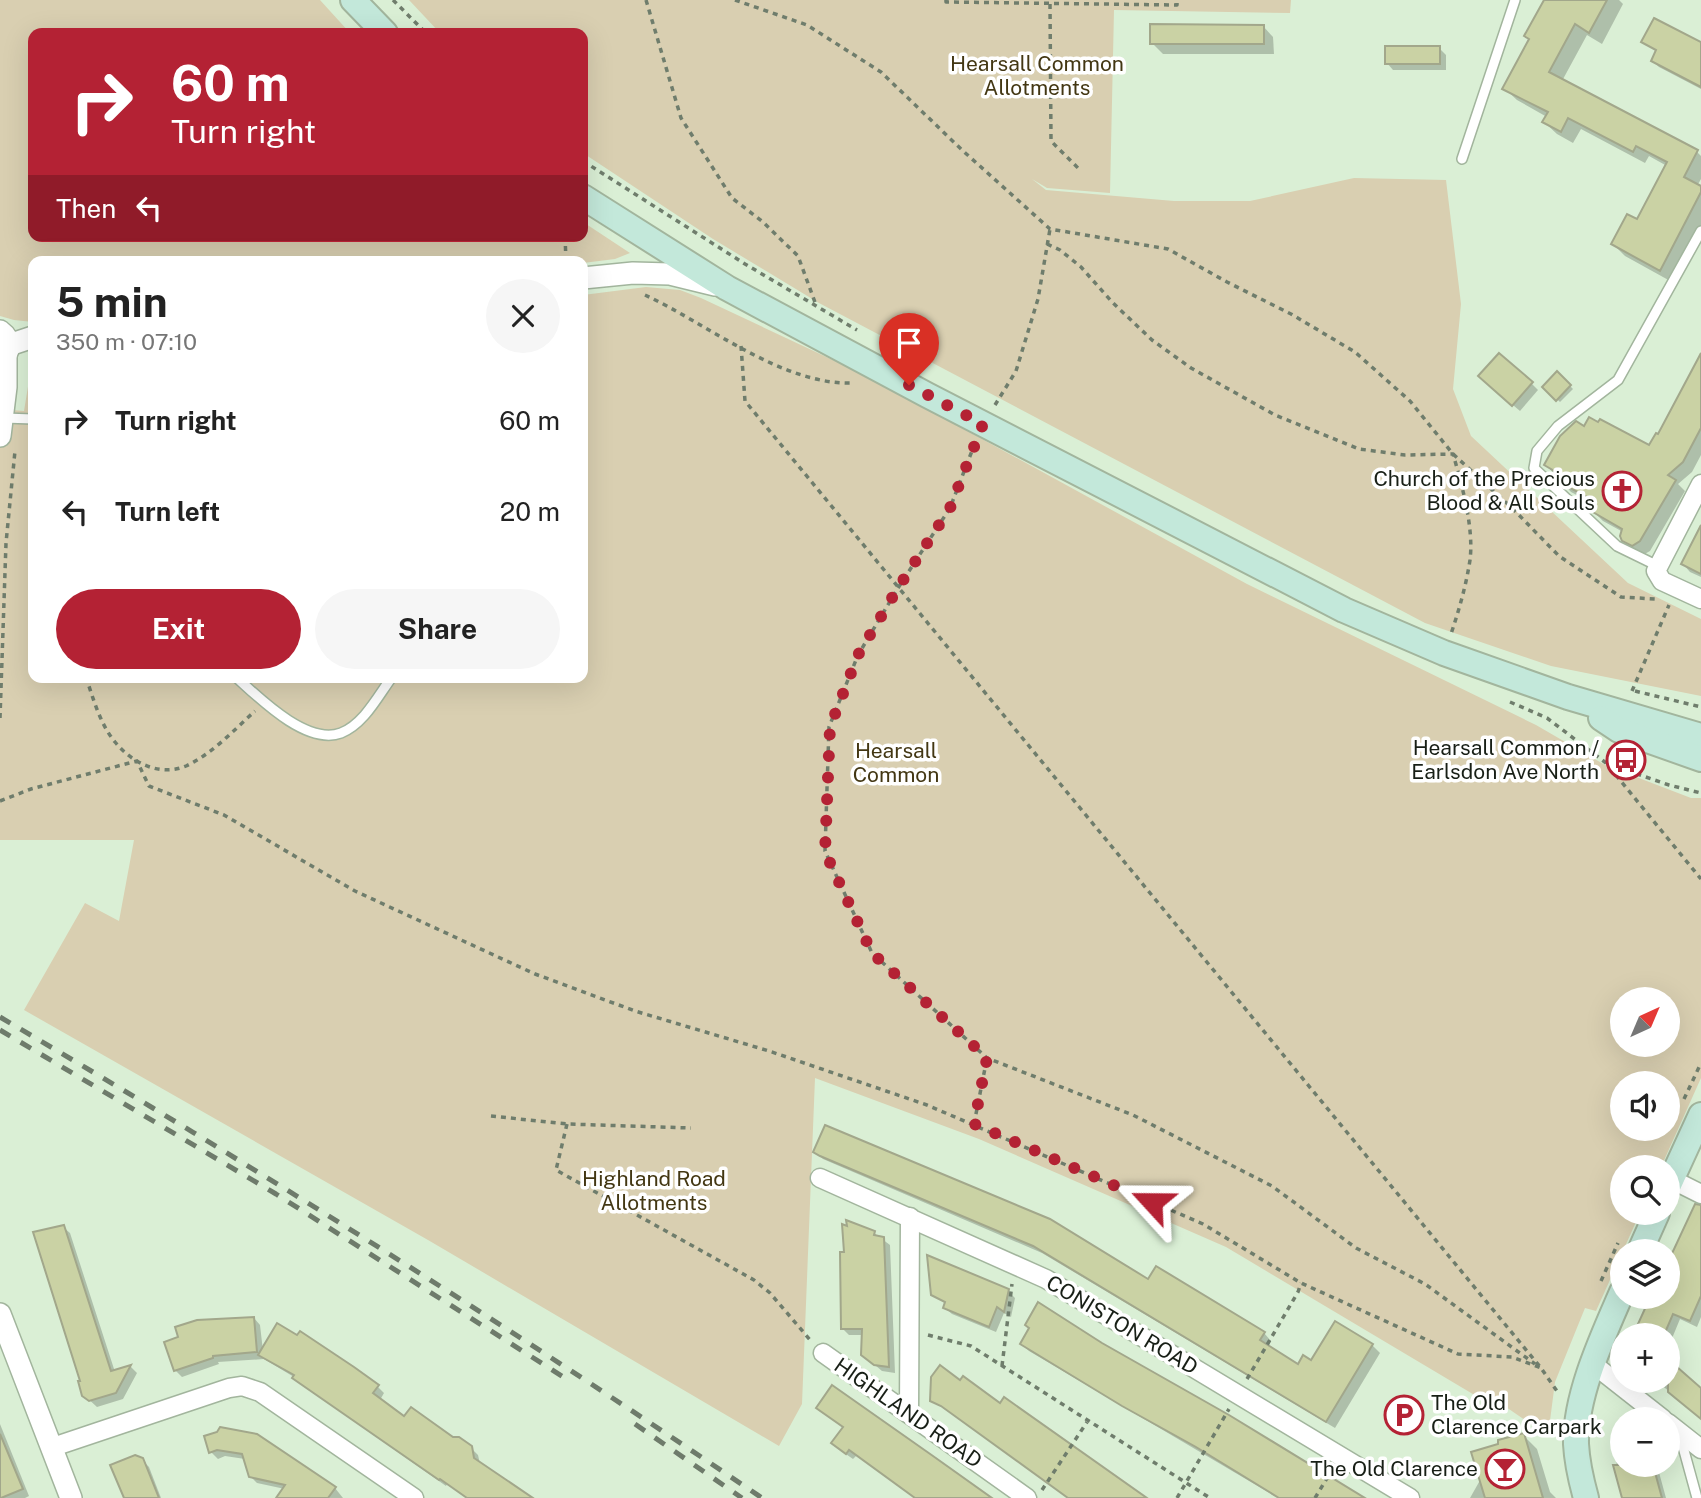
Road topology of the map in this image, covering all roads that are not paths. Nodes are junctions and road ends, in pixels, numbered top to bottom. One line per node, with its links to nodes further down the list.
1 (354, 0): 3 (main road)
2 (1515, 0): 4 (lane)
3 (380, 28)
4 (1462, 159)
5 (588, 200): 8 (main road)
6 (1701, 231): 14 (lane)
7 (588, 277): 8 (street)
8 (727, 288): 18 (main road)
9 (28, 339): 10 (street)
10 (4, 348): 11 (street)
11 (5, 418): 12 (lane)
12 (28, 419)
13 (1701, 484): 14 (street)
14 (1657, 568): 15 (street)
15 (1701, 599)
16 (242, 683): 17 (lane)
17 (387, 683)
18 (1568, 697): 19 (main road); 22 (main road)
19 (1607, 709): 20 (main road); 21 (main road)
20 (1701, 719)
21 (1701, 736)
22 (1701, 759)
23 (1701, 1115): 24 (main road)
24 (1680, 1160)
25 (820, 1178): 28 (street, CONISTON ROAD)
26 (1680, 1187): 27 (street)
27 (1701, 1194)
28 (910, 1217): 34 (street); 42 (street, CONISTON ROAD)
29 (1615, 1309): 32 (main road)
30 (0, 1314): 36 (street)
31 (823, 1353): 34 (street, HIGHLAND ROAD)
32 (1593, 1363): 33 (street); 43 (main road)
33 (1648, 1407)
34 (909, 1414): 41 (street, HIGHLAND ROAD)
35 (1680, 1432): 38 (street)
36 (53, 1447): 39 (street); 40 (street)
37 (1680, 1448): 44 (lane)
38 (1701, 1449)
39 (71, 1498)
40 (414, 1498)
41 (1027, 1498)
42 (1410, 1498)
43 (1586, 1498)
44 (1697, 1498)

